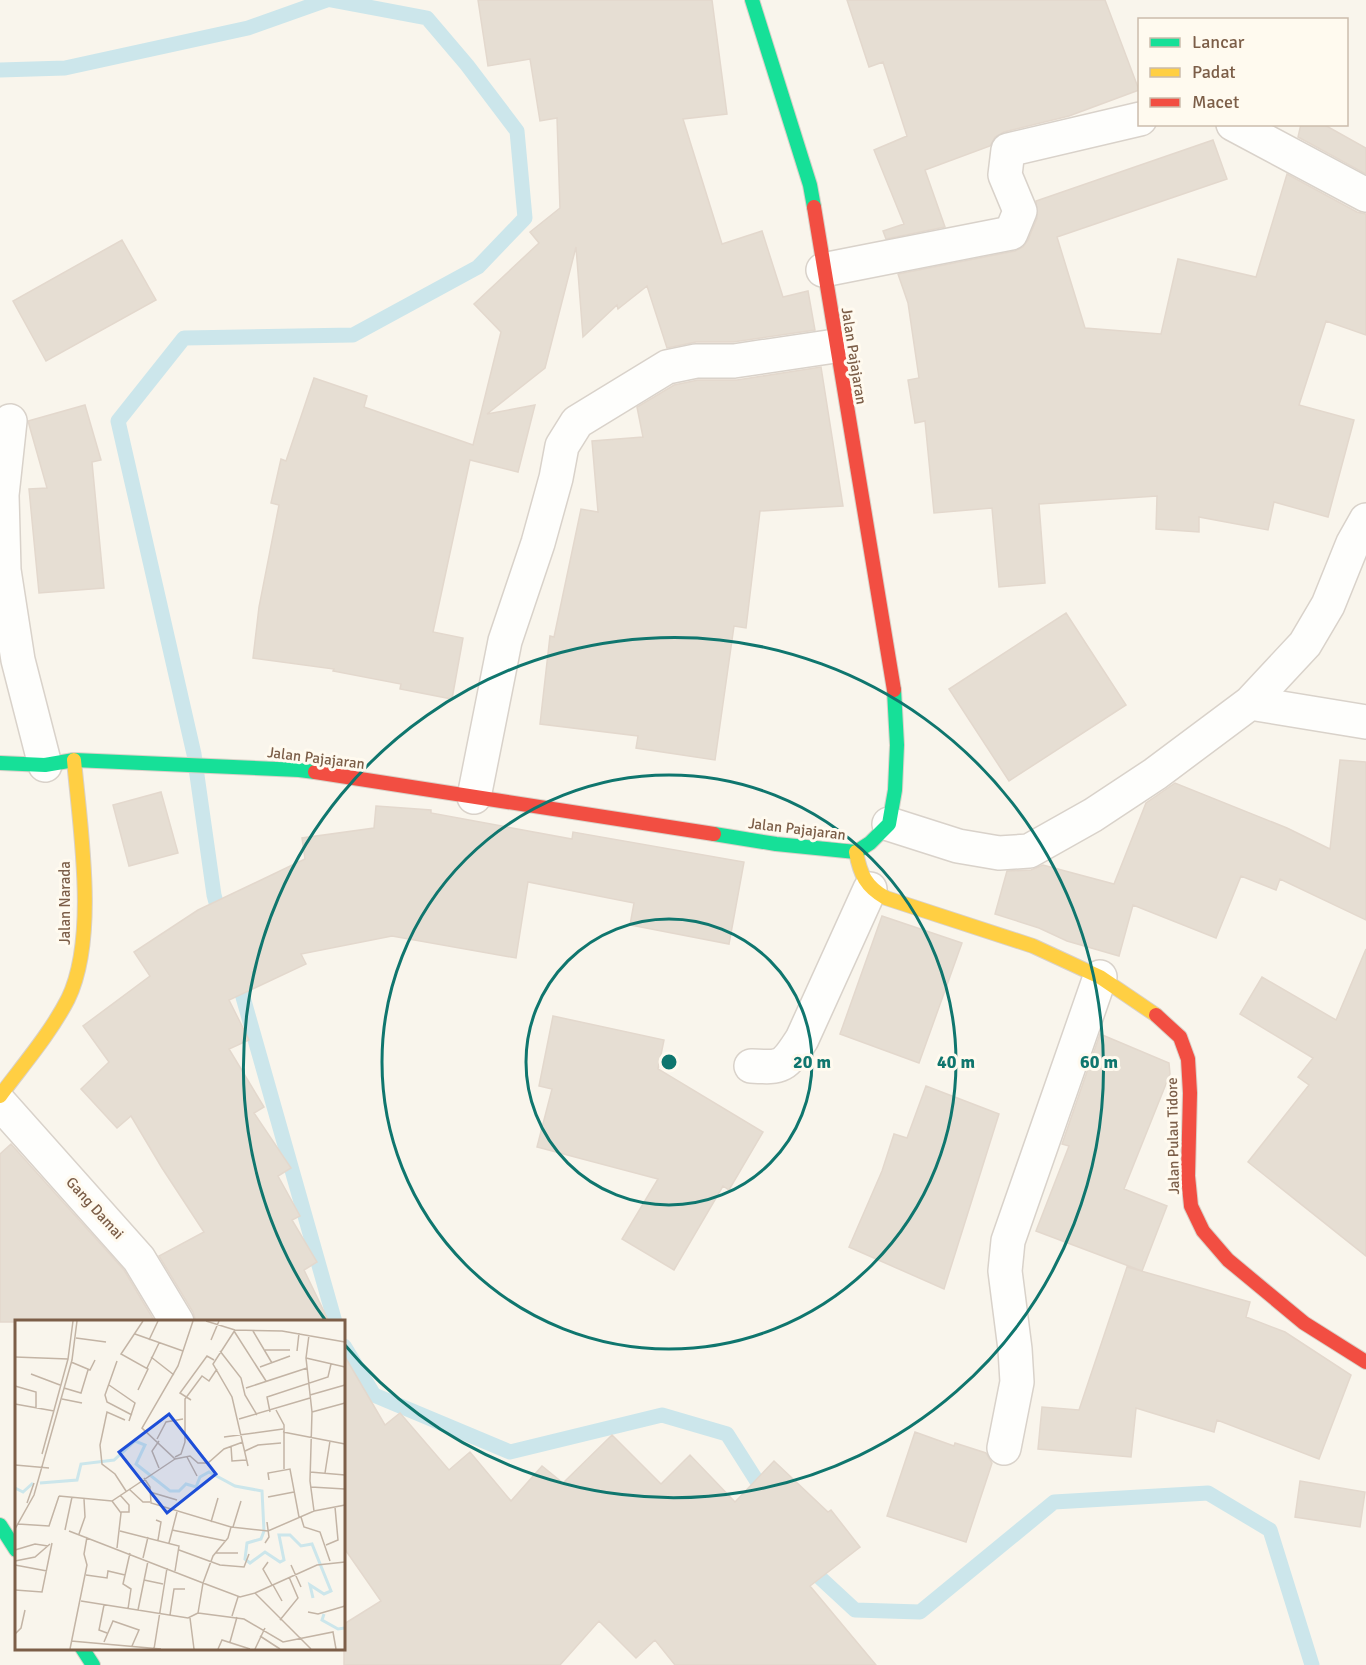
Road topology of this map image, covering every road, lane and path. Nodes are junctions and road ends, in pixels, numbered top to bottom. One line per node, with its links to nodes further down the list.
1 (752, 0): 5 (main road, Jalan Pajajaran)
2 (1138, 119): 5 (street)
3 (1237, 126): 4 (street)
4 (1366, 195)
5 (823, 270): 6 (main road, Jalan Pajajaran)
6 (835, 346): 13 (street); 14 (main road, Jalan Pajajaran)
7 (10, 421): 11 (street)
8 (1366, 520): 9 (street)
9 (1250, 703): 10 (street); 14 (street)
10 (1366, 722)
11 (60, 762): 12 (main road, Jalan Pajajaran); 13 (main road, Jalan Pajajaran); 19 (main road, Jalan Narada)
12 (0, 763)
13 (474, 797): 15 (main road, Jalan Pajajaran)
14 (889, 824): 15 (main road, Jalan Pajajaran)
15 (856, 852): 16 (main road)
16 (870, 889): 17 (main road, Jalan Pulau Tidore); 18 (street)
17 (1100, 977): 22 (main road, Jalan Pulau Tidore); 23 (street)
18 (751, 1066)
19 (0, 1096)
20 (0, 1103): 21 (street, Gang Damai)
21 (176, 1320)
22 (1366, 1362)
23 (1004, 1448)
24 (0, 1525): 25 (main road)
25 (15, 1548)
26 (83, 1650): 27 (main road)
27 (93, 1665)

